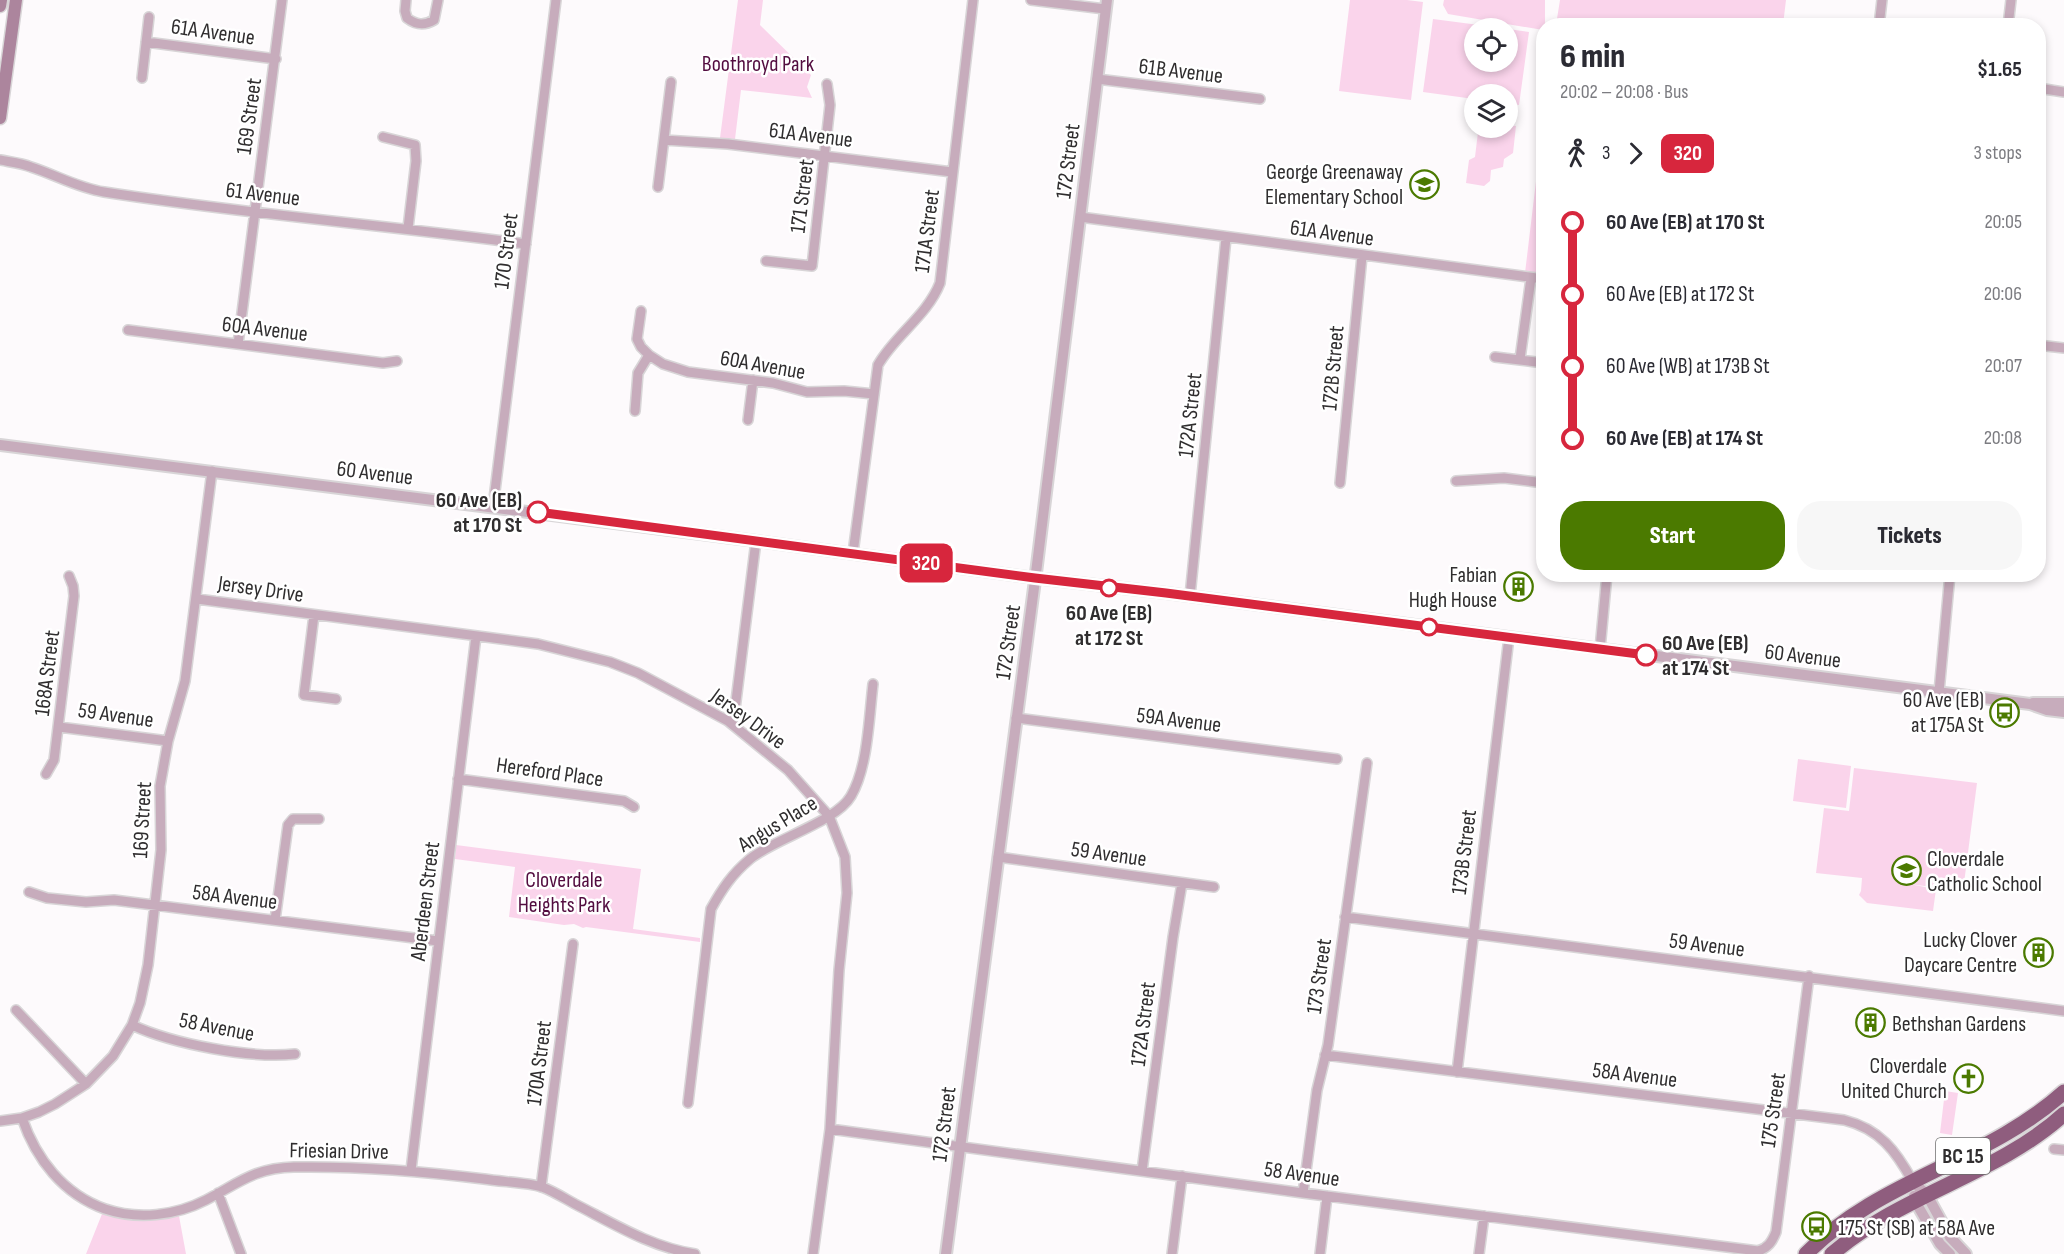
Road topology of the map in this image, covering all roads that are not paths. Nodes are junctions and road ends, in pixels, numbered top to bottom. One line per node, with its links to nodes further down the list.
1 (1, 0): 12 (main road)
2 (16, 0): 25 (main road)
3 (282, 0): 17 (street, 169 Street)
4 (406, 0): 5 (street)
5 (438, 0)
6 (556, 0): 36 (street, 170 Street)
7 (973, 0): 30 (street, 171A Street)
8 (1031, 0): 11 (street)
9 (1882, 0): 14 (street)
10 (2011, 0): 15 (street)
11 (1106, 5): 19 (street, 172 Street)
12 (0, 6)
13 (149, 16): 16 (street, 61A Avenue)
14 (1880, 18)
15 (2009, 18)
16 (146, 42): 17 (street, 61A Avenue); 18 (street, 61A Avenue)
17 (276, 59): 32 (street, 169 Street)
18 (142, 78)
19 (1097, 79): 24 (street, 61B Avenue); 33 (street, 172 Street)
20 (671, 82): 27 (street)
21 (827, 84): 28 (street, 171 Street)
22 (2046, 89): 23 (street)
23 (2064, 92)
24 (1260, 99)
25 (0, 118)
26 (383, 137): 34 (street)
27 (664, 140): 28 (street, 61A Avenue); 31 (street)
28 (825, 155): 30 (street, 61A Avenue); 38 (street, 171 Street)
29 (0, 160): 32 (street, 61 Avenue)
30 (952, 172): 52 (street, 171A Street)
31 (658, 187)
32 (255, 212): 34 (street, 61 Avenue); 43 (street, 169 Street)
33 (1080, 217): 35 (street, 61A Avenue); 64 (street, 172 Street)
34 (408, 228): 36 (street, 61 Avenue)
35 (1226, 238): 37 (street, 61A Avenue); 67 (street, 172A Street)
36 (526, 244): 60 (street, 170 Street)
37 (1362, 256): 39 (street, 61A Avenue); 59 (street, 172B Street)
38 (766, 261)
39 (1531, 278): 40 (street, 61A Avenue); 48 (street)
40 (1536, 278)
41 (641, 311): 46 (street)
42 (128, 330): 43 (street, 60A Avenue)
43 (238, 344): 49 (street, 60A Avenue)
44 (2046, 346): 45 (street)
45 (2064, 348)
46 (649, 355): 51 (street, 60A Avenue); 53 (street)
47 (1494, 357): 48 (street)
48 (1520, 359): 50 (street)
49 (397, 361)
50 (1536, 362)
51 (753, 380): 52 (street, 60A Avenue); 54 (street)
52 (874, 394): 62 (street, 171A Street)
53 (635, 411)
54 (748, 420)
55 (0, 445): 56 (street, 60 Avenue)
56 (212, 471): 60 (street, 60 Avenue); 68 (street, 169 Street)
57 (1456, 481): 58 (street)
58 (1536, 482)
59 (1340, 483)
60 (493, 507): 61 (street, 60 Avenue)
61 (756, 541): 62 (street, 60 Avenue); 80 (street)
62 (853, 553): 64 (street, 60 Avenue)
63 (69, 576): 81 (street, 168A Street)
64 (1035, 578): 67 (street, 60 Avenue); 79 (street, 172 Street)
65 (1606, 582): 72 (street)
66 (1949, 582): 74 (street)
67 (1190, 596): 71 (street, 60 Avenue)
68 (197, 599): 69 (street, Jersey Drive); 82 (street, 169 Street)
69 (314, 615): 70 (street, Jersey Drive); 75 (street)
70 (476, 636): 80 (street, Jersey Drive); 86 (street, Aberdeen Street)
71 (1509, 637): 72 (street, 60 Avenue); 97 (street, 173B Street)
72 (1600, 649): 74 (street, 60 Avenue)
73 (873, 684): 88 (street, Angus Place)
74 (1939, 692): 77 (street, 60 Avenue)
75 (336, 699)
76 (2064, 703): 77 (street, 60 Avenue)
77 (2030, 704): 78 (street, 60 Avenue)
78 (2064, 712)
79 (1016, 718): 83 (street, 59A Avenue); 90 (street, 172 Street)
80 (728, 721): 88 (street, Jersey Drive)
81 (59, 727): 82 (street, 59 Avenue); 85 (street, 168A Street)
82 (168, 741): 94 (street, 169 Street)
83 (1337, 759)
84 (1367, 763): 95 (street, 173 Street)
85 (46, 774)
86 (458, 779): 87 (street, Hereford Place); 98 (street, Aberdeen Street)
87 (634, 807)
88 (829, 816): 109 (street, Angus Place); 114 (street, Jersey Drive)
89 (319, 819): 96 (street)
90 (998, 857): 91 (street, 59 Avenue); 115 (street, 172 Street)
91 (1182, 883): 92 (street, 59 Avenue); 117 (street, 172A Street)
92 (1214, 887)
93 (29, 892): 94 (street, 58A Avenue)
94 (154, 905): 96 (street, 58A Avenue); 103 (street, 169 Street)
95 (1345, 916): 97 (street, 59 Avenue); 105 (street, 173 Street)
96 (275, 920): 98 (street, 58A Avenue)
97 (1473, 933): 100 (street, 59 Avenue); 106 (street, 173B Street)
98 (438, 941): 116 (street, Aberdeen Street)
99 (573, 944): 120 (street, 170A Street)
100 (1809, 976): 102 (street, 59 Avenue); 110 (street, 175 Street)
101 (16, 1010): 107 (street)
102 (2064, 1011)
103 (132, 1025): 104 (street, 58 Avenue); 107 (street, 169 Street)
104 (296, 1054)
105 (1325, 1055): 106 (street, 58A Avenue); 122 (street, 173 Street)
106 (1457, 1072): 110 (street, 58A Avenue)
107 (86, 1084): 112 (street, 169 Street)
108 (2064, 1092): 119 (highway, BC 15)
109 (688, 1103)
110 (1790, 1113): 119 (street, 58A Avenue); 126 (street, 175 Street)
111 (2064, 1114): 124 (highway, BC 15)
112 (22, 1118): 113 (street, 169 Street); 121 (street, Friesian Drive)
113 (0, 1121)
114 (830, 1129): 115 (street, 58 Avenue); 129 (street, Jersey Drive)
115 (960, 1146): 117 (street, 58 Avenue); 130 (street, 172 Street)
116 (411, 1170): 120 (street, Friesian Drive); 121 (street, Friesian Drive)
117 (1142, 1171): 118 (street, 58 Avenue)
118 (1182, 1176): 122 (street, 58 Avenue); 131 (street)
119 (1913, 1182): 124 (street); 134 (highway, BC 15)
120 (541, 1187): 128 (street, Friesian Drive)
121 (218, 1193): 127 (street)
122 (1303, 1193): 123 (street, 58 Avenue)
123 (1327, 1196): 125 (street, 58 Avenue); 132 (street)
124 (1921, 1198): 135 (highway, BC 15); 136 (street); 137 (street)
125 (1484, 1216): 126 (street, 58 Avenue); 133 (street)
126 (1768, 1246)
127 (241, 1254)
128 (695, 1254)
129 (813, 1254)
130 (946, 1254)
131 (1173, 1254)
132 (1320, 1254)
133 (1479, 1254)
134 (1806, 1254)
135 (1832, 1254)
136 (1950, 1254)
137 (1966, 1254)

